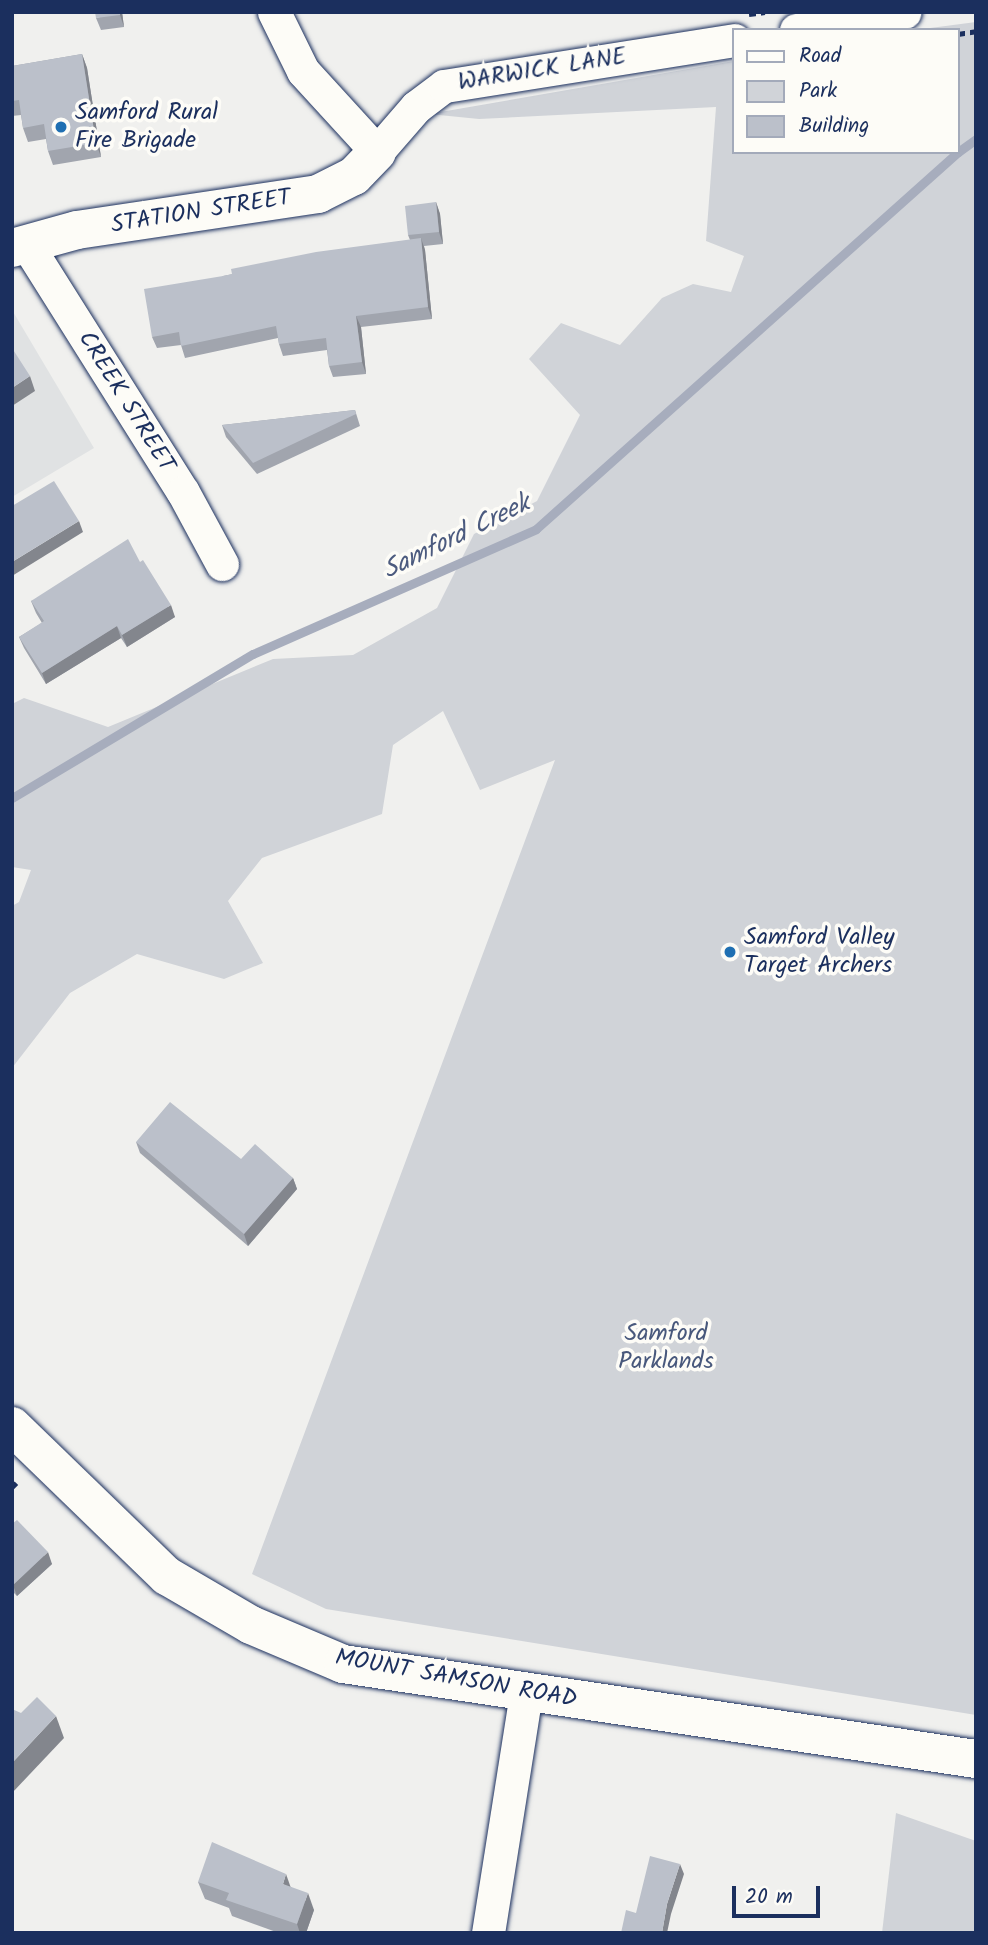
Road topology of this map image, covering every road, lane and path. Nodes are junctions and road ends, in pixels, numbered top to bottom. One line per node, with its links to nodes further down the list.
1 (274, 12): 5 (street)
2 (905, 12): 3 (street)
3 (808, 28)
4 (732, 40): 5 (street, WARWICK LANE)
5 (377, 152): 6 (main road, STATION STREET)
6 (19, 245): 7 (street, CREEK STREET)
7 (222, 564)
8 (12, 1426): 9 (main road, MOUNT SAMSON ROAD)
9 (526, 1694): 10 (main road, MOUNT SAMSON ROAD); 11 (street)
10 (976, 1759)
11 (488, 1933)

